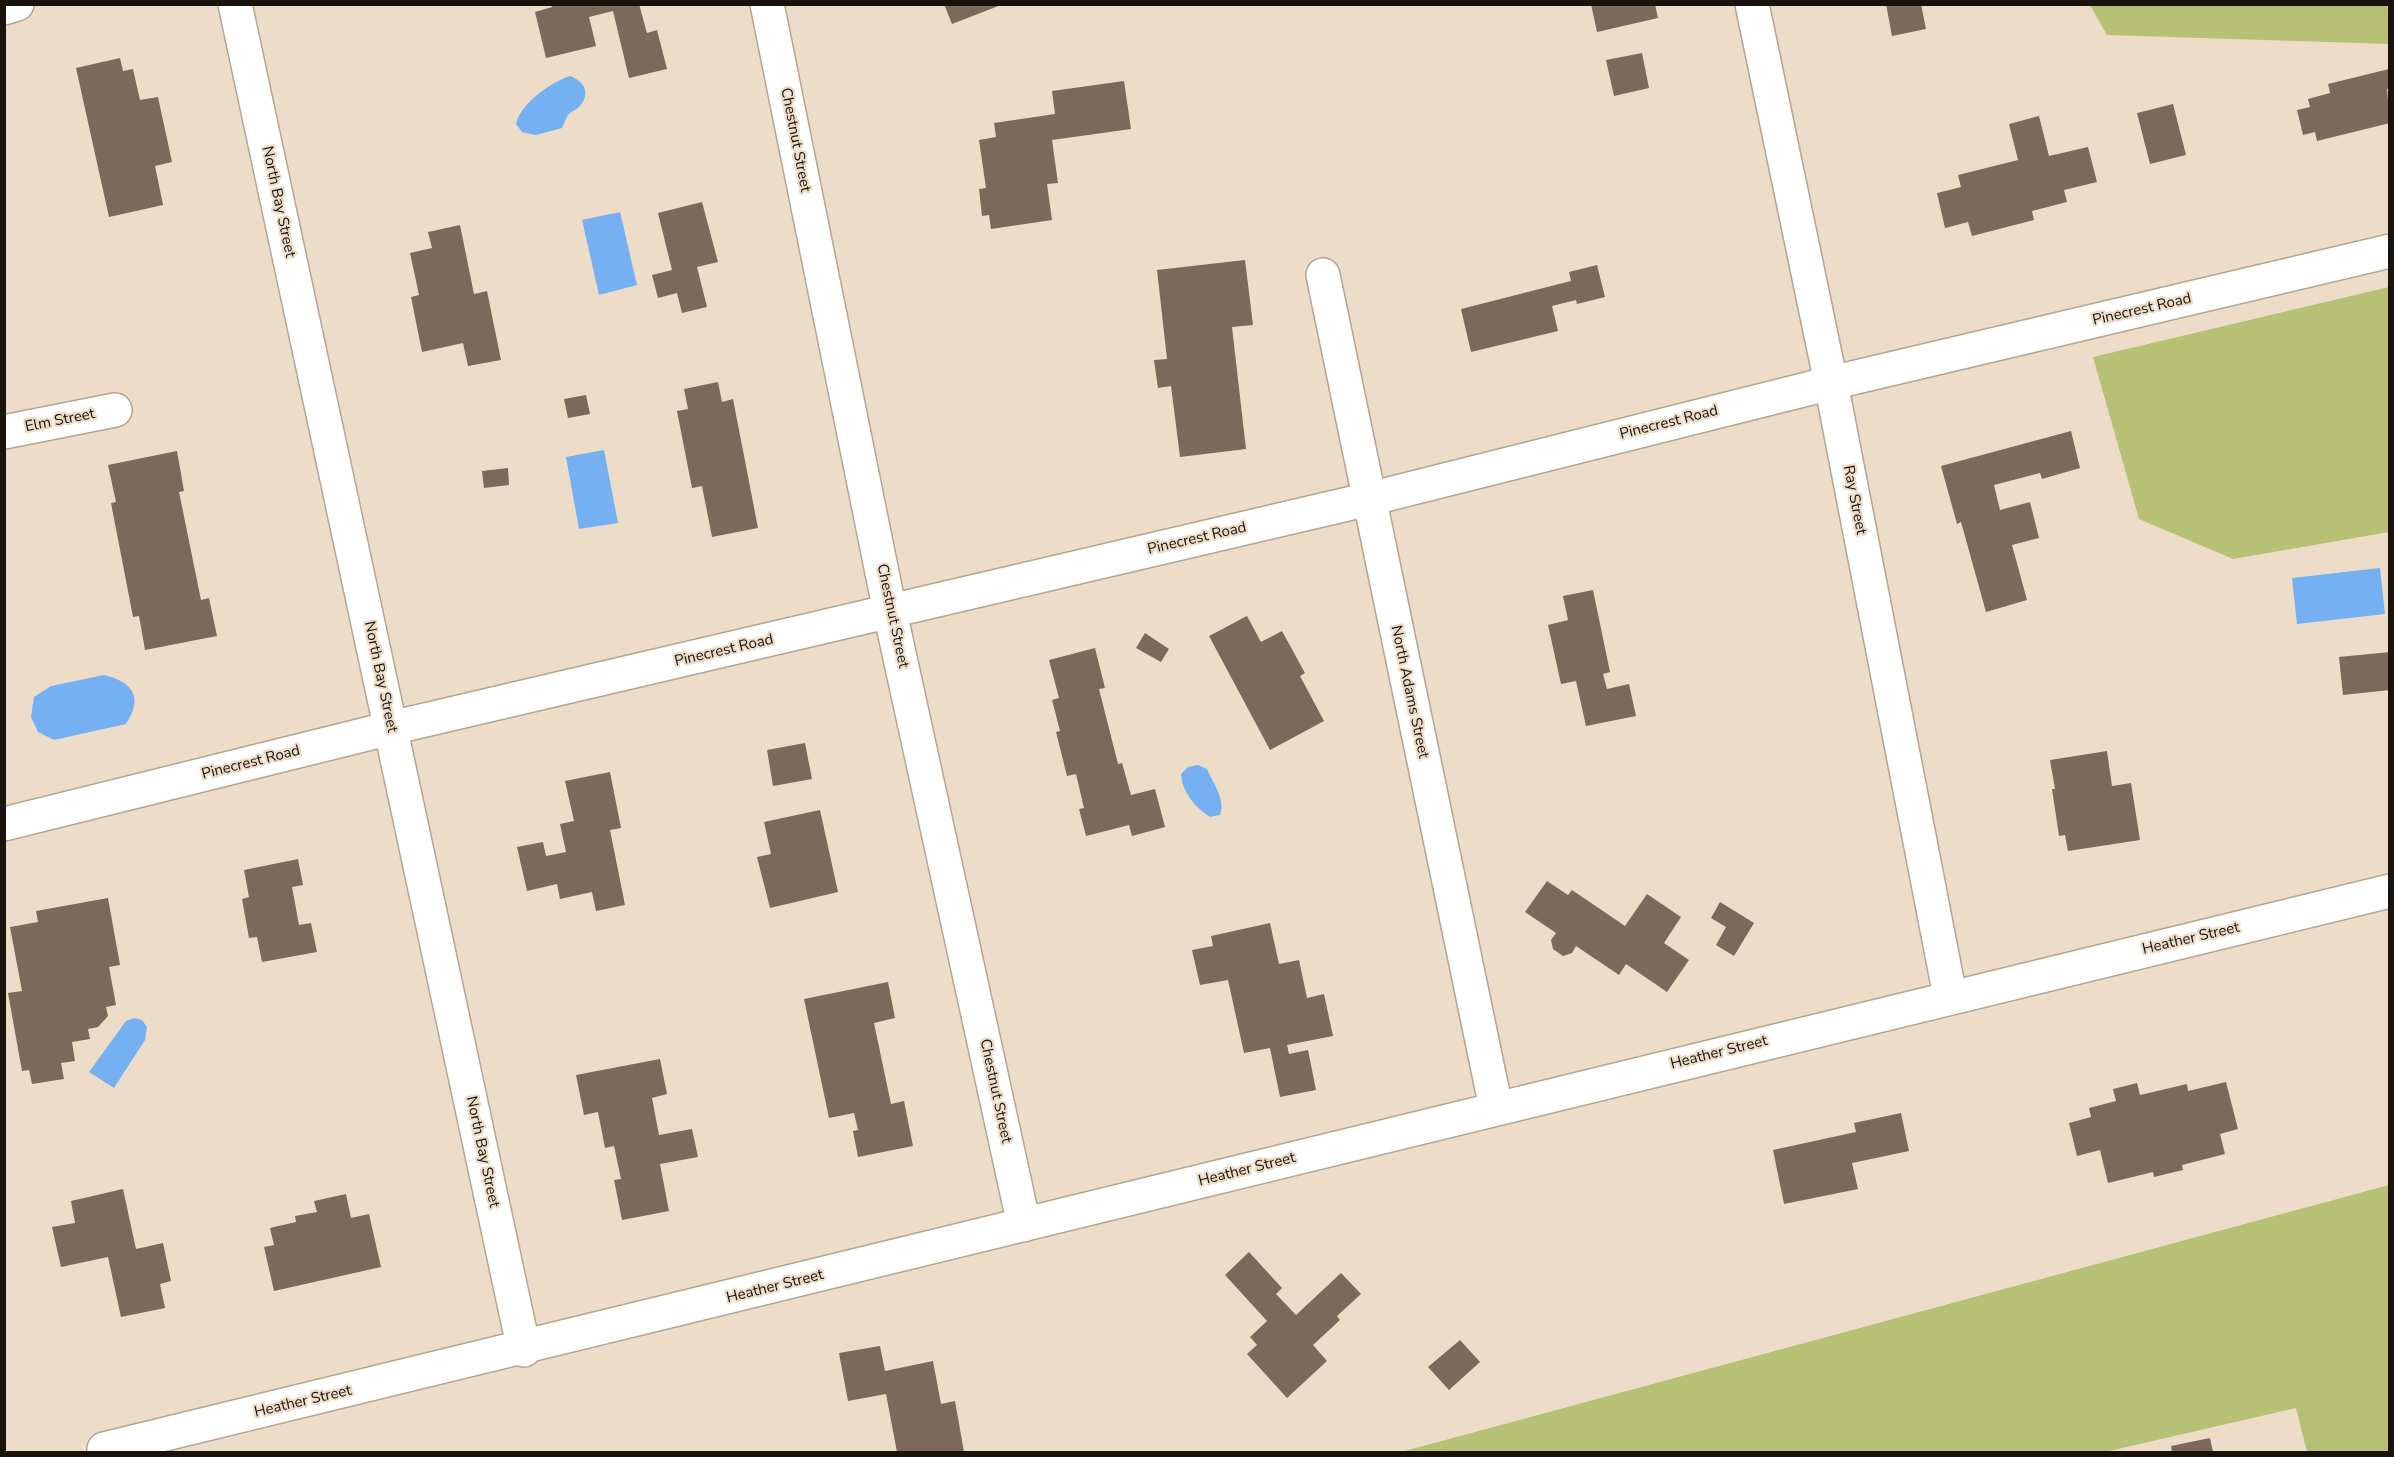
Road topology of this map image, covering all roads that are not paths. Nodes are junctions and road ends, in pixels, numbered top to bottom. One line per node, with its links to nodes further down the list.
1 (17, 4): 5 (street)
2 (235, 4): 13 (street, North Bay Street)
3 (767, 4): 12 (street, Chestnut Street)
4 (1752, 4): 8 (street, Ray Street)
5 (4, 8)
6 (2390, 251): 8 (street, Pinecrest Road)
7 (1323, 275): 11 (street, North Adams Street)
8 (1831, 382): 11 (street, Pinecrest Road); 16 (street, Ray Street)
9 (115, 410): 10 (street, Elm Street)
10 (4, 432)
11 (1369, 499): 12 (street, Pinecrest Road); 17 (street, North Adams Street)
12 (890, 612): 13 (street, Pinecrest Road); 18 (street, Chestnut Street)
13 (391, 728): 14 (street, Pinecrest Road); 19 (street, North Bay Street)
14 (4, 824)
15 (2390, 891): 16 (street, Heather Street)
16 (1950, 996): 17 (street, Heather Street)
17 (1496, 1108): 18 (street, Heather Street)
18 (1024, 1225): 19 (street, Heather Street)
19 (524, 1350): 20 (street, Heather Street)
20 (104, 1449)

